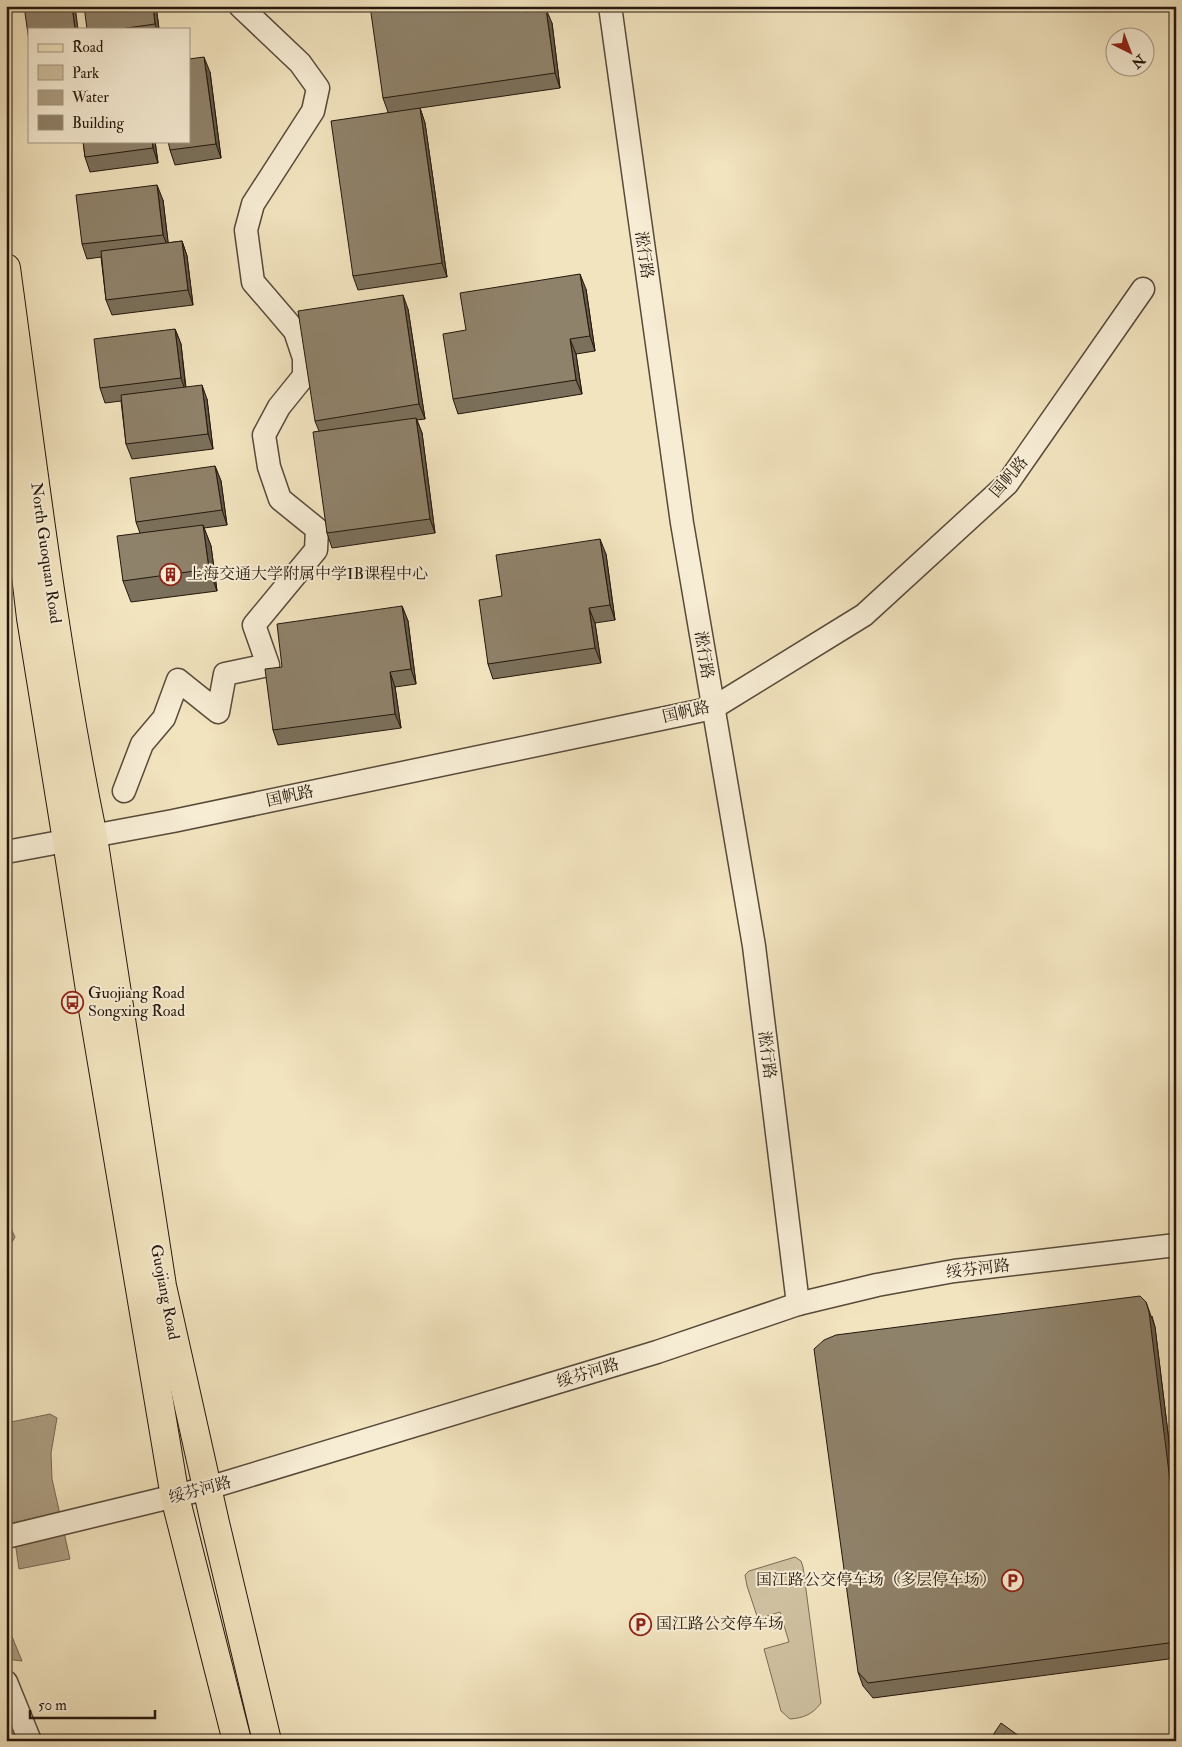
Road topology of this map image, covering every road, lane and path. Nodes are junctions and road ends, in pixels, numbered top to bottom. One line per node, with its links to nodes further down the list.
1 (240, 6): 7 (street)
2 (610, 6): 6 (street, 淞行路)
3 (6, 268): 8 (main road, North Guoquan Road)
4 (1143, 289): 6 (street, 国帆路)
5 (6, 405): 8 (main road, North Guoquan Road)
6 (713, 708): 8 (street, 国帆路); 11 (street, 淞行路)
7 (124, 791)
8 (80, 839): 9 (street, 国帆路); 12 (main road, Guojiang Road); 13 (main road, Guojiang Road)
9 (6, 852)
10 (1176, 1244): 11 (street, 绥芬河路)
11 (798, 1304): 12 (street, 绥芬河路)
12 (208, 1488): 13 (street, 绥芬河路); 15 (main road, Guojiang Road)
13 (175, 1497): 14 (street, 绥芬河路); 16 (main road, Guojiang Road)
14 (6, 1537)
15 (241, 1629): 16 (street); 20 (main road, Guojiang Road)
16 (211, 1637): 19 (main road, Guojiang Road)
17 (9, 1690): 18 (street)
18 (30, 1741)
19 (237, 1741)
20 (267, 1741)

